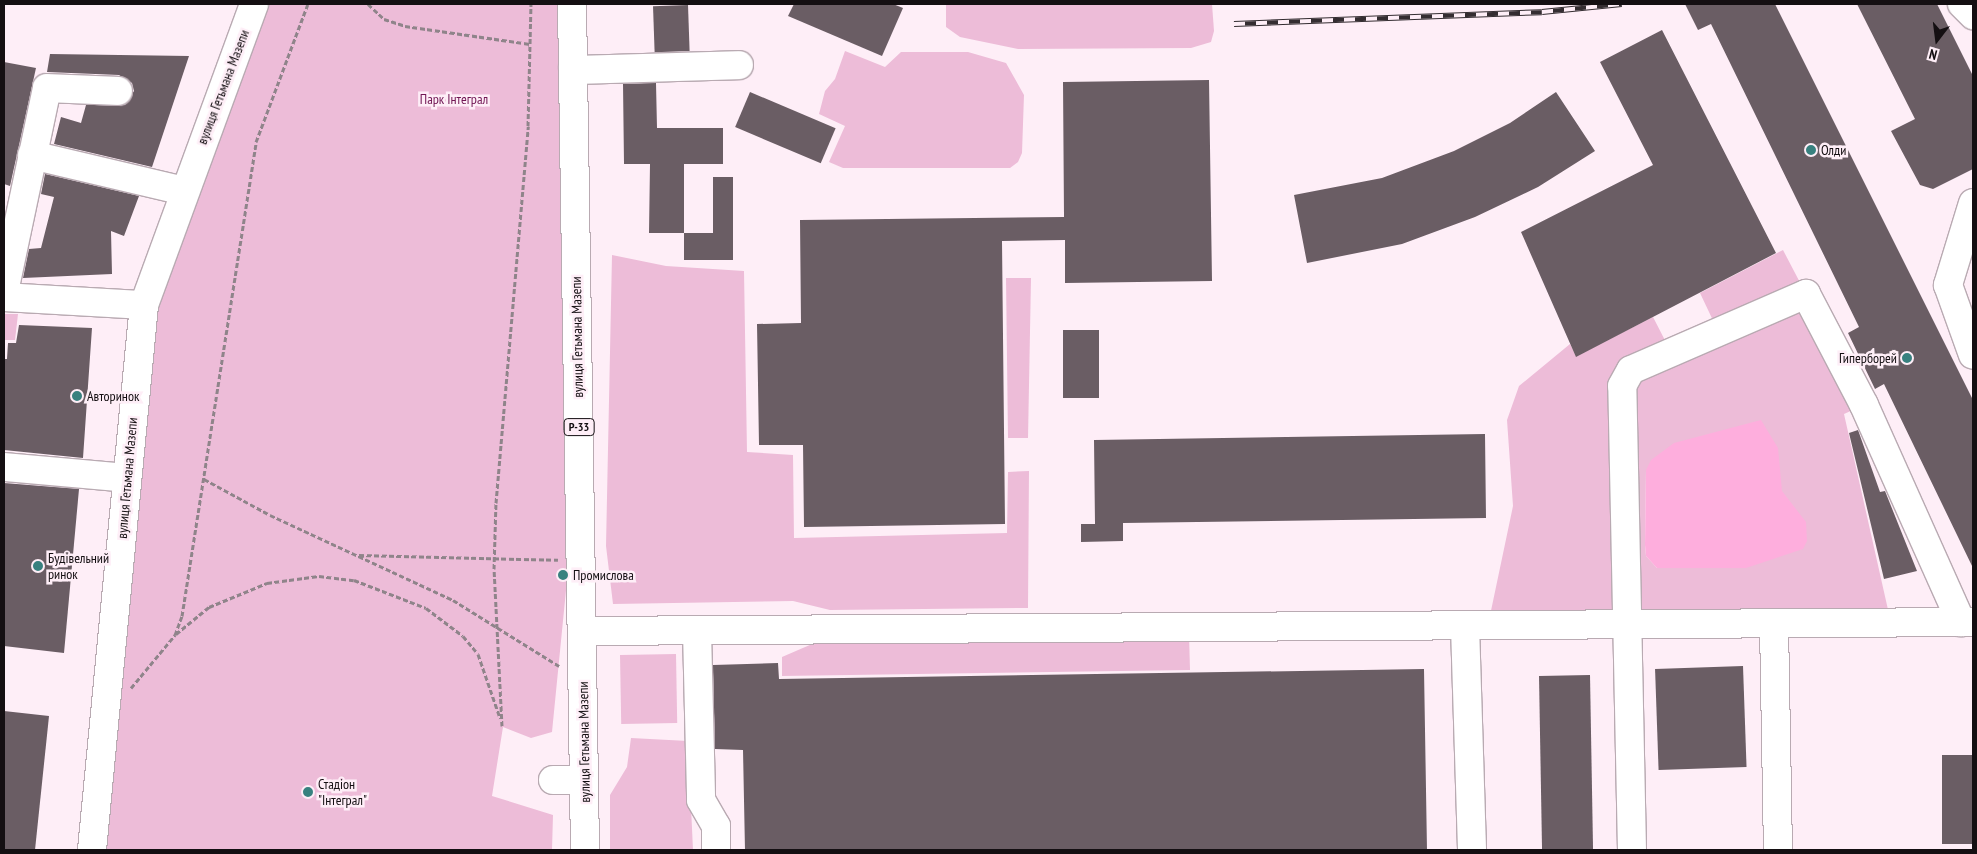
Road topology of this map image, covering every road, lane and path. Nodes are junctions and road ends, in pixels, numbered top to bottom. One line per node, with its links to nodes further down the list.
1 (254, 4): 13 (street, вулиця Гетьмана Мазепи)
2 (308, 4): 21 (path)
3 (368, 4): 8 (path)
4 (531, 4): 8 (path)
5 (572, 4): 10 (street, вулиця Гетьмана Мазепи / Р-33)
6 (1962, 4): 7 (street)
7 (1973, 15)
8 (530, 44): 23 (path)
9 (739, 65): 10 (street)
10 (573, 70): 24 (street, вулиця Гетьмана Мазепи / Р-33)
11 (118, 91): 12 (street)
12 (32, 155): 13 (street); 15 (street)
13 (184, 191): 17 (street, вулиця Гетьмана Мазепи)
14 (1973, 203): 18 (street)
15 (4, 292)
16 (4, 297): 17 (street)
17 (144, 305): 20 (street, вулиця Гетьмана Мазепи)
18 (1973, 355)
19 (4, 467): 20 (street)
20 (127, 478): 37 (street, вулиця Гетьмана Мазепи)
21 (204, 479): 22 (path); 32 (path)
22 (356, 555): 23 (path); 29 (path)
23 (495, 559): 24 (path); 29 (path)
24 (581, 561): 30 (street, вулиця Гетьмана Мазепи / Р-33)
25 (1967, 622): 26 (street); 28 (street)
26 (1774, 624): 28 (street); 42 (street)
27 (1465, 626): 28 (street); 31 (street); 40 (street)
28 (1627, 626): 41 (street)
29 (497, 627): 32 (path); 33 (path)
30 (582, 631): 31 (street); 36 (street, вулиця Гетьмана Мазепи / Р-33)
31 (697, 631): 39 (street)
32 (175, 635): 34 (path)
33 (563, 669)
34 (128, 691)
35 (553, 780): 36 (street)
36 (584, 780): 38 (street, вулиця Гетьмана Мазепи / Р-33)
37 (92, 850)
38 (585, 850)
39 (716, 850)
40 (1472, 850)
41 (1632, 850)
42 (1778, 850)

